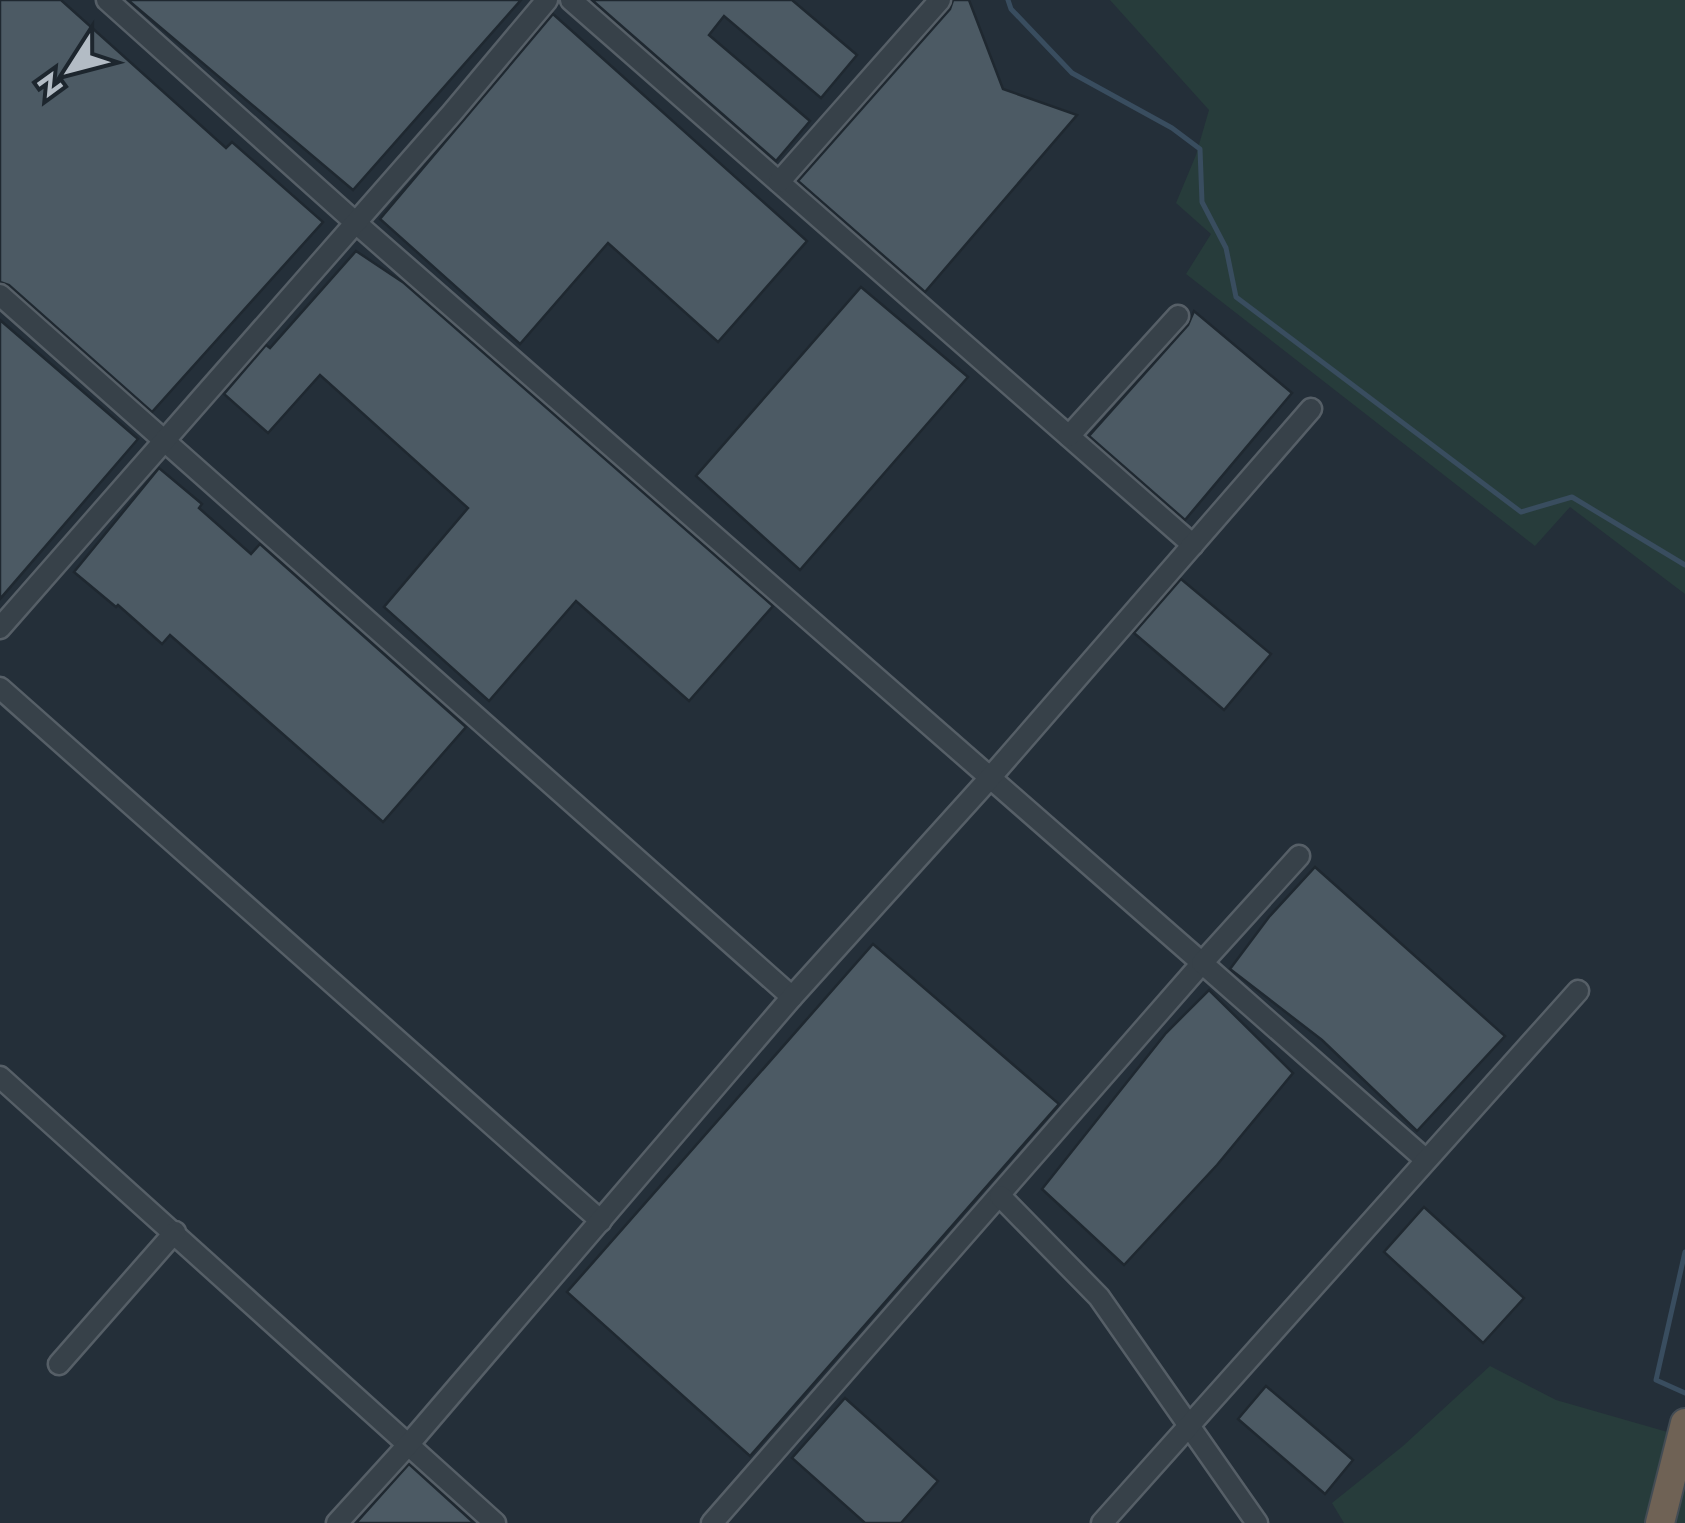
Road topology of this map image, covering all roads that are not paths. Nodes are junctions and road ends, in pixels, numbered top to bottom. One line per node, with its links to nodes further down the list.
1 (107, 0): 6 (lane)
2 (547, 0): 6 (lane)
3 (570, 0): 5 (lane)
4 (940, 0): 5 (lane)
5 (779, 182): 10 (lane)
6 (356, 223): 11 (lane); 15 (lane)
7 (0, 295): 11 (lane)
8 (1178, 316): 10 (lane)
9 (1311, 409): 12 (lane)
10 (1068, 436): 12 (lane)
11 (164, 440): 13 (lane); 19 (lane)
12 (1193, 544): 15 (lane)
13 (0, 628)
14 (0, 688): 23 (lane)
15 (989, 779): 17 (lane); 19 (lane)
16 (1299, 856): 17 (lane)
17 (1202, 962): 21 (lane); 22 (lane)
18 (1578, 990): 21 (lane)
19 (792, 998): 23 (lane)
20 (0, 1077): 24 (lane)
21 (1426, 1160): 27 (lane)
22 (1000, 1196): 27 (lane); 31 (lane)
23 (601, 1221): 28 (lane)
24 (175, 1232): 25 (lane); 28 (lane)
25 (59, 1364)
26 (1685, 1423): 34 (highway)
27 (1188, 1425): 32 (lane); 33 (lane)
28 (408, 1445): 29 (lane); 30 (lane)
29 (337, 1523)
30 (495, 1523)
31 (712, 1523)
32 (1102, 1523)
33 (1257, 1523)
34 (1660, 1523)

